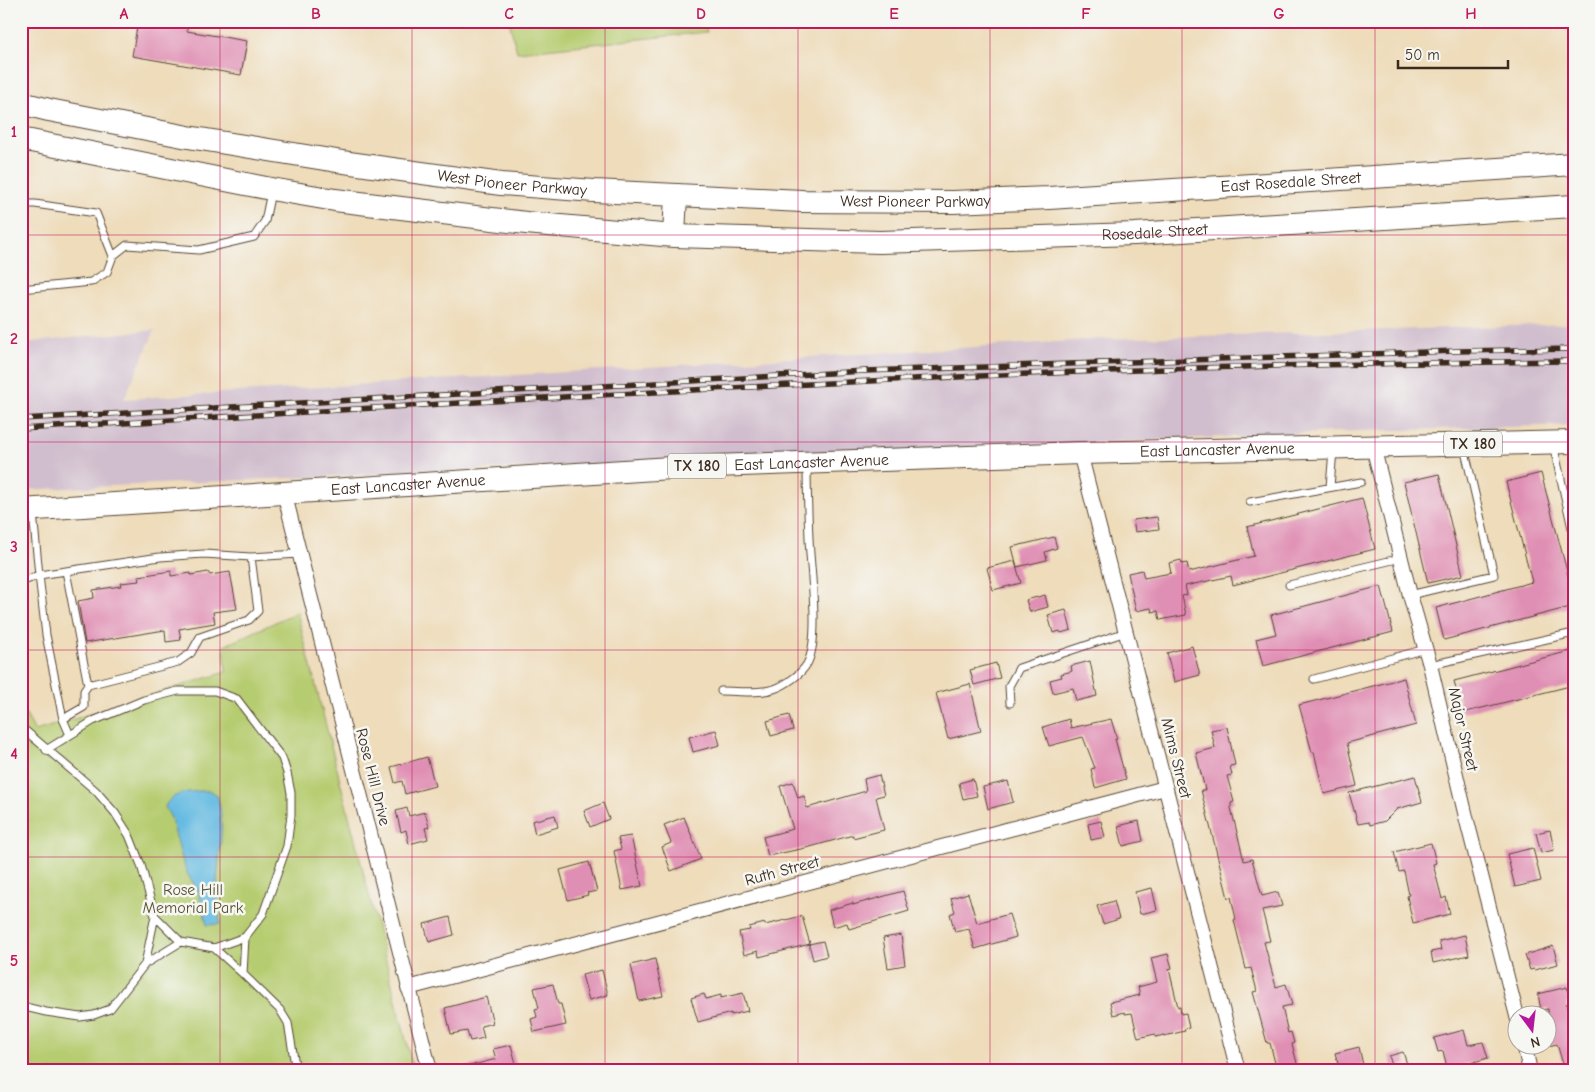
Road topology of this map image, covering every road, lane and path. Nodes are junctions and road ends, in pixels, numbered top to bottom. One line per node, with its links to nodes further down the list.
1 (21, 103): 5 (main road, West Pioneer Parkway)
2 (21, 139): 4 (main road)
3 (1574, 164): 6 (main road, East Rosedale Street)
4 (271, 189): 9 (main road); 10 (lane)
5 (676, 195): 6 (main road, West Pioneer Parkway); 9 (main road)
6 (1007, 200)
7 (21, 204): 10 (lane)
8 (1574, 206): 9 (main road, Rosedale Street)
9 (674, 236)
10 (113, 256): 11 (lane)
11 (21, 289)
12 (1563, 442): 13 (main road, East Lancaster Avenue / TX 180); 23 (lane)
13 (1464, 444): 14 (main road, East Lancaster Avenue / TX 180); 31 (lane)
14 (1373, 446): 15 (main road, East Lancaster Avenue / TX 180); 26 (street, Major Street)
15 (1333, 447): 16 (main road, East Lancaster Avenue / TX 180); 19 (lane)
16 (1080, 453): 17 (main road, East Lancaster Avenue / TX 180); 32 (street, Mims Street)
17 (807, 463): 20 (main road, East Lancaster Avenue / TX 180); 38 (lane)
18 (1361, 482): 19 (lane)
19 (1330, 487): 21 (lane)
20 (284, 492): 22 (main road, East Lancaster Avenue / TX 180); 24 (street, Rose Hill Drive)
21 (1250, 502)
22 (27, 509): 28 (lane)
23 (1574, 537)
24 (299, 554): 25 (lane); 51 (street, Rose Hill Drive)
25 (251, 557): 27 (lane); 37 (lane)
26 (1401, 558): 30 (lane); 31 (street, Major Street)
27 (66, 571): 28 (lane); 37 (lane)
28 (40, 575): 29 (lane); 40 (lane)
29 (21, 582)
30 (1289, 585)
31 (1410, 595): 34 (street, Major Street)
32 (1126, 632): 39 (lane); 44 (street, Mims Street)
33 (1574, 633): 35 (lane)
34 (1426, 649): 35 (street, Major Street); 36 (lane)
35 (1430, 665): 52 (street, Major Street)
36 (1314, 679)
37 (88, 685): 40 (lane)
38 (721, 691)
39 (1010, 703)
40 (63, 719): 42 (lane)
41 (21, 727): 43 (lane)
42 (70, 736): 43 (lane); 46 (lane)
43 (46, 750): 45 (lane)
44 (1165, 788): 51 (street, Ruth Street); 57 (street, Mims Street)
45 (155, 916): 47 (lane); 49 (lane)
46 (244, 937): 48 (lane); 50 (lane)
47 (181, 942): 48 (lane); 49 (lane)
48 (214, 948): 50 (lane)
49 (145, 964): 53 (lane)
50 (243, 974): 55 (lane)
51 (408, 988): 56 (street, Rose Hill Drive)
52 (1514, 1004)
53 (21, 1006)
54 (1526, 1054): 58 (street)
55 (296, 1071)
56 (430, 1071)
57 (1238, 1071)
58 (1530, 1071)

